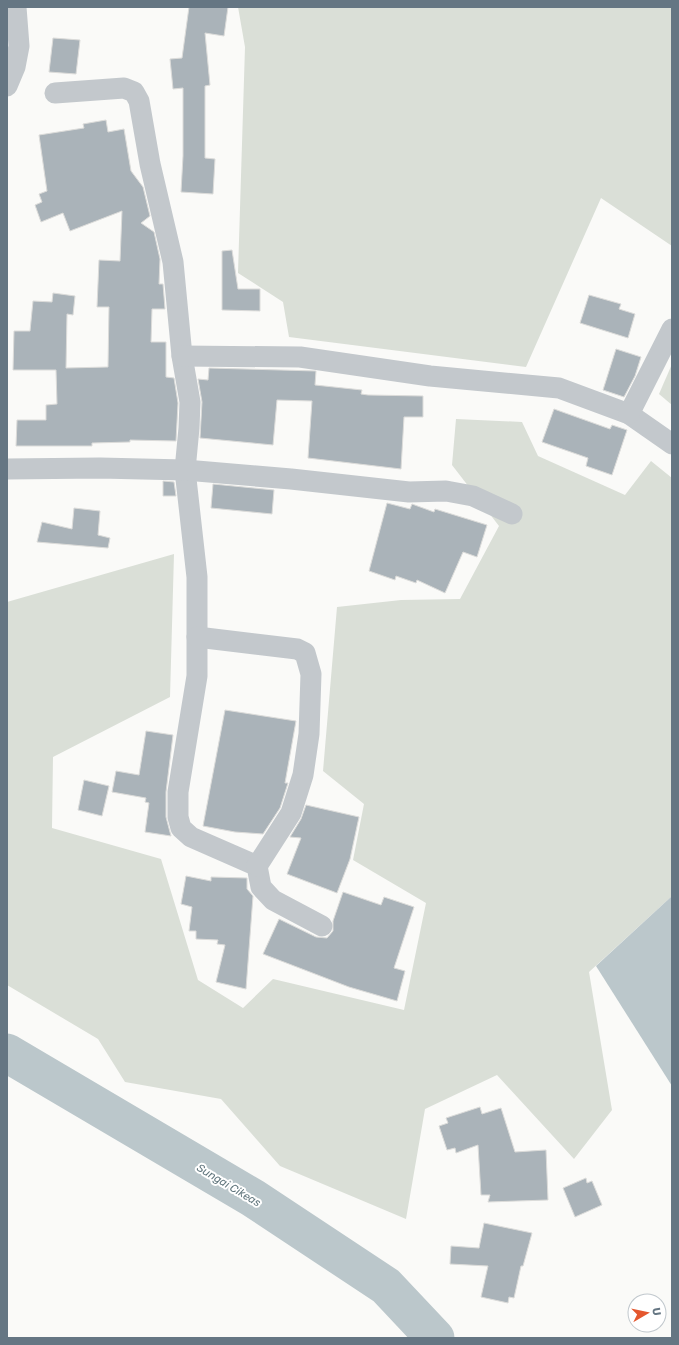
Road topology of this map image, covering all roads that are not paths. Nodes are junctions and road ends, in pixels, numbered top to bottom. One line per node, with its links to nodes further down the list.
1 (16, 7): 2 (street)
2 (7, 86)
3 (55, 93): 5 (street)
4 (672, 329): 6 (street)
5 (182, 356): 6 (street); 9 (street)
6 (629, 414): 7 (street)
7 (672, 444)
8 (7, 469): 9 (street)
9 (185, 470): 10 (street); 11 (street)
10 (512, 514)
11 (197, 637): 12 (street); 12 (street)
12 (257, 866): 13 (street)
13 (322, 926)

